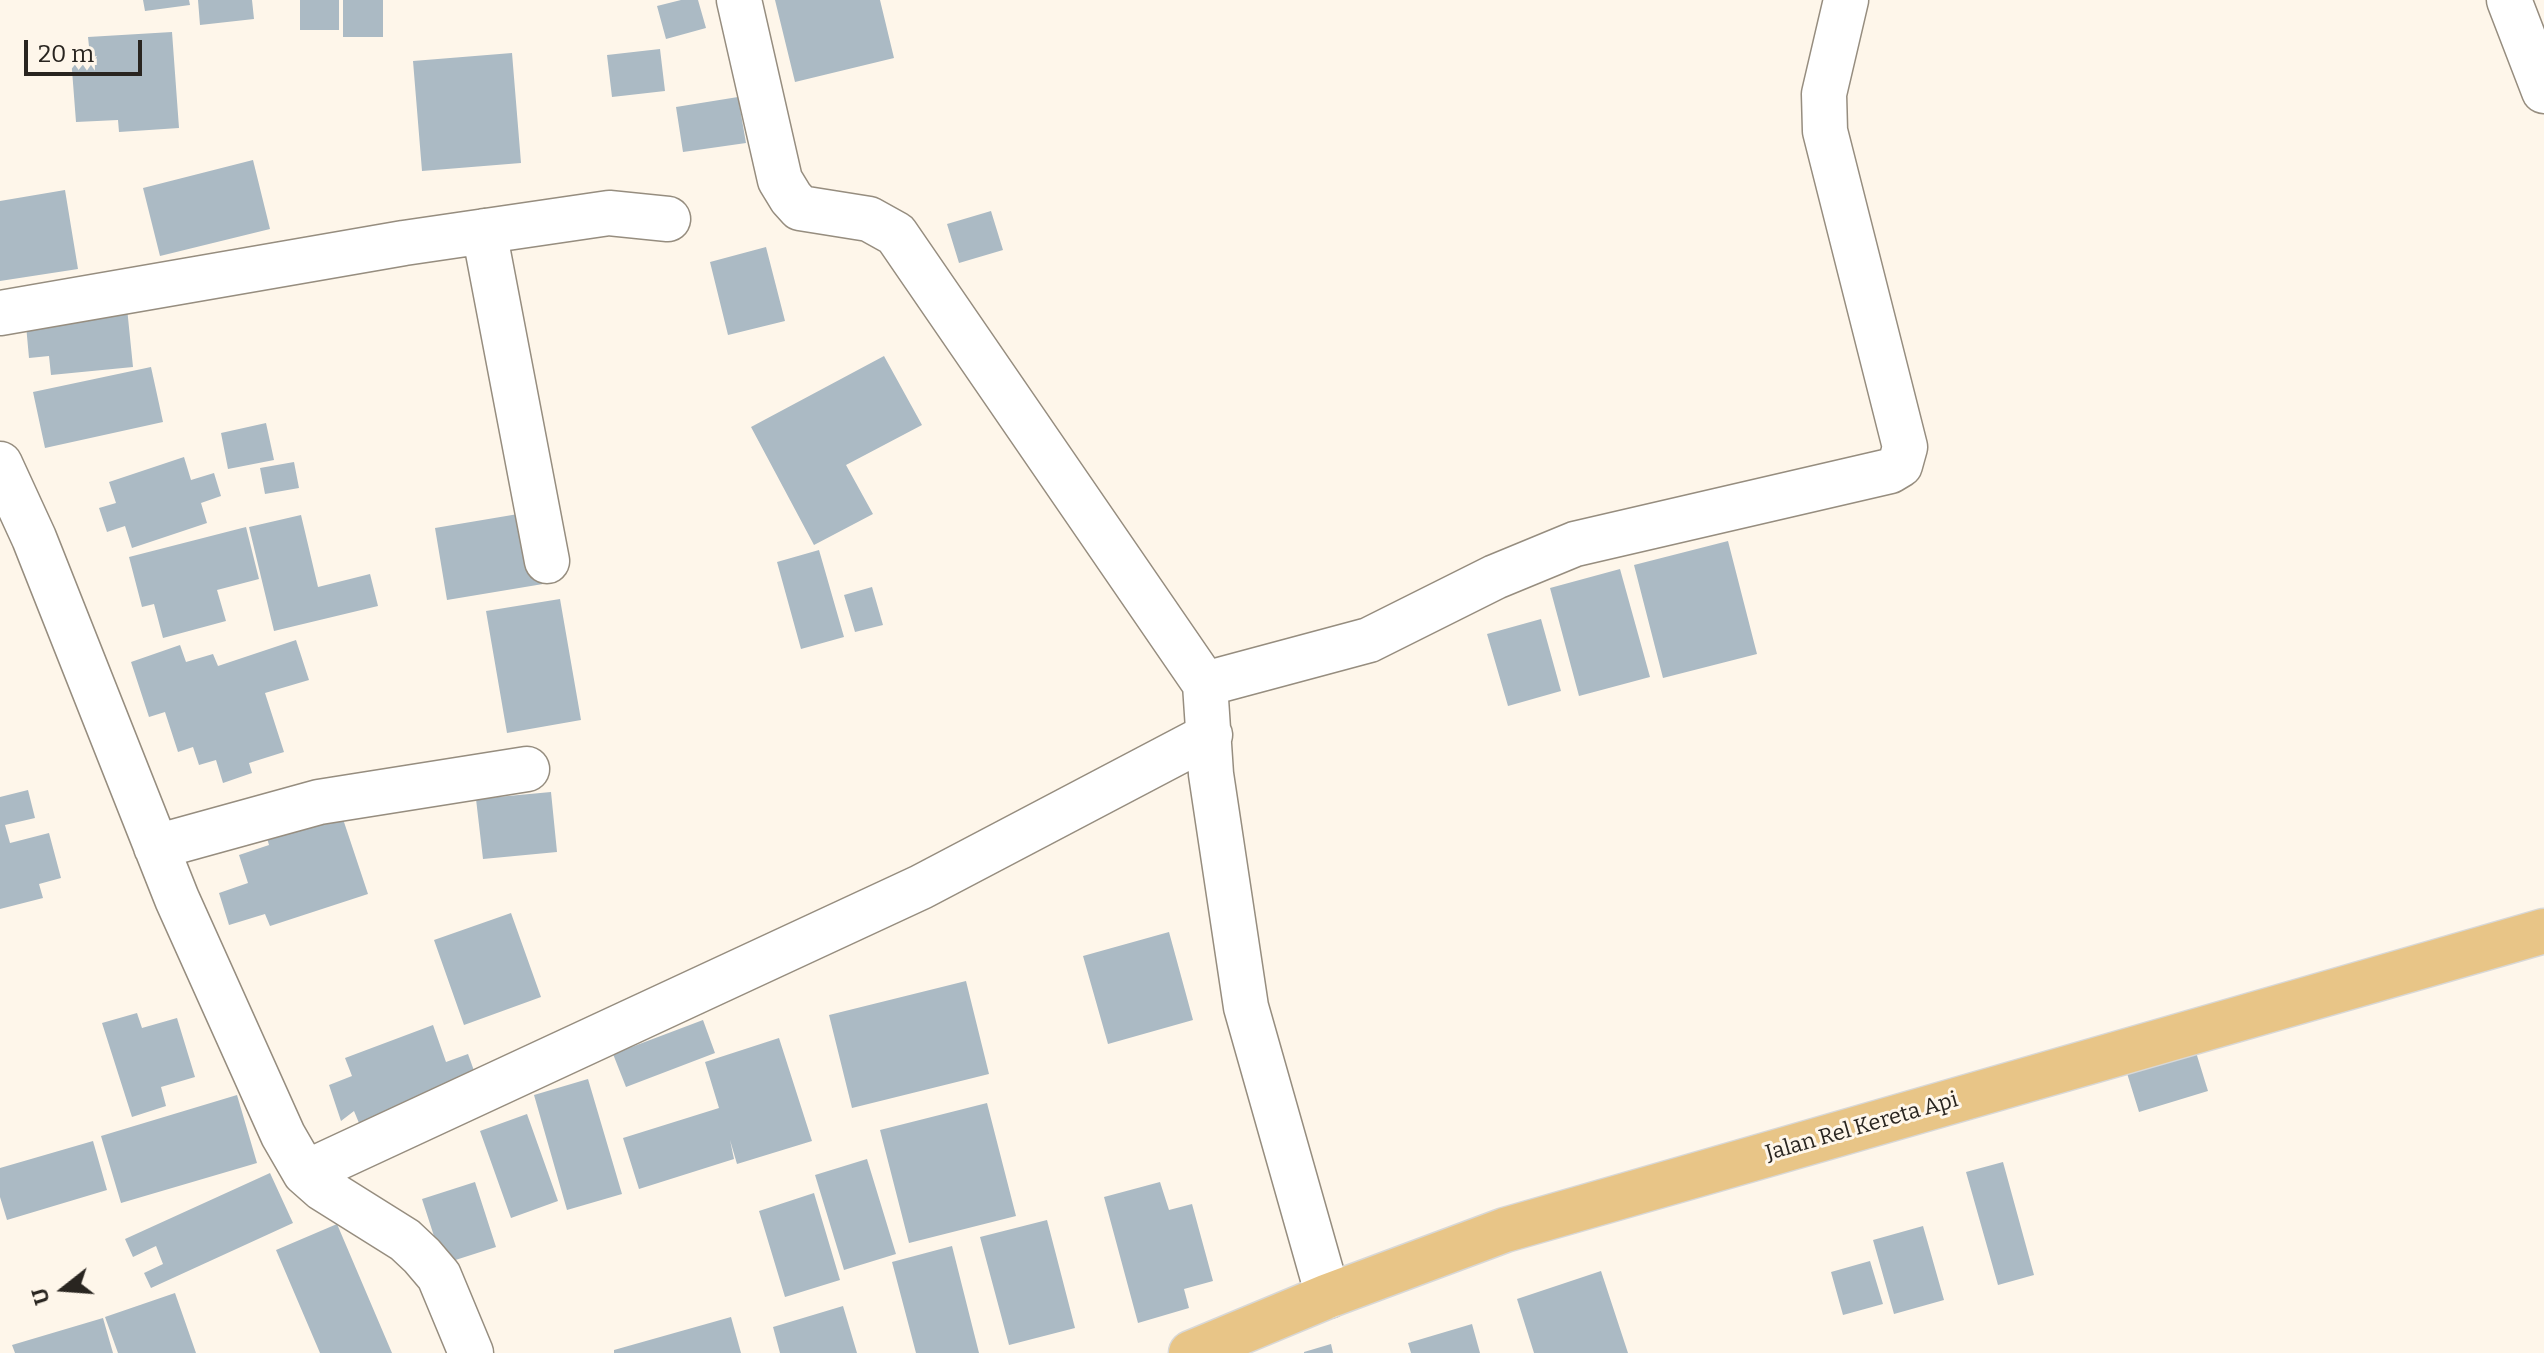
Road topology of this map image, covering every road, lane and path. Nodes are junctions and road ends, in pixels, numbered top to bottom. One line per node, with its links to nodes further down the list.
1 (739, 0): 11 (street)
2 (1846, 0): 11 (street)
3 (2509, 0): 4 (street)
4 (2544, 91)
5 (668, 219): 6 (street)
6 (484, 231): 7 (street); 10 (street)
7 (0, 313)
8 (0, 464): 9 (street)
9 (17, 542): 14 (street)
10 (547, 561)
11 (1205, 684): 12 (street)
12 (1210, 735): 16 (street); 17 (street)
13 (527, 769): 14 (street)
14 (156, 847): 16 (street)
15 (2544, 931): 17 (main road, Jalan Rel Kereta Api)
16 (305, 1173): 18 (street)
17 (1328, 1296): 19 (main road, Jalan Rel Kereta Api)
18 (471, 1353)
19 (1191, 1353)

